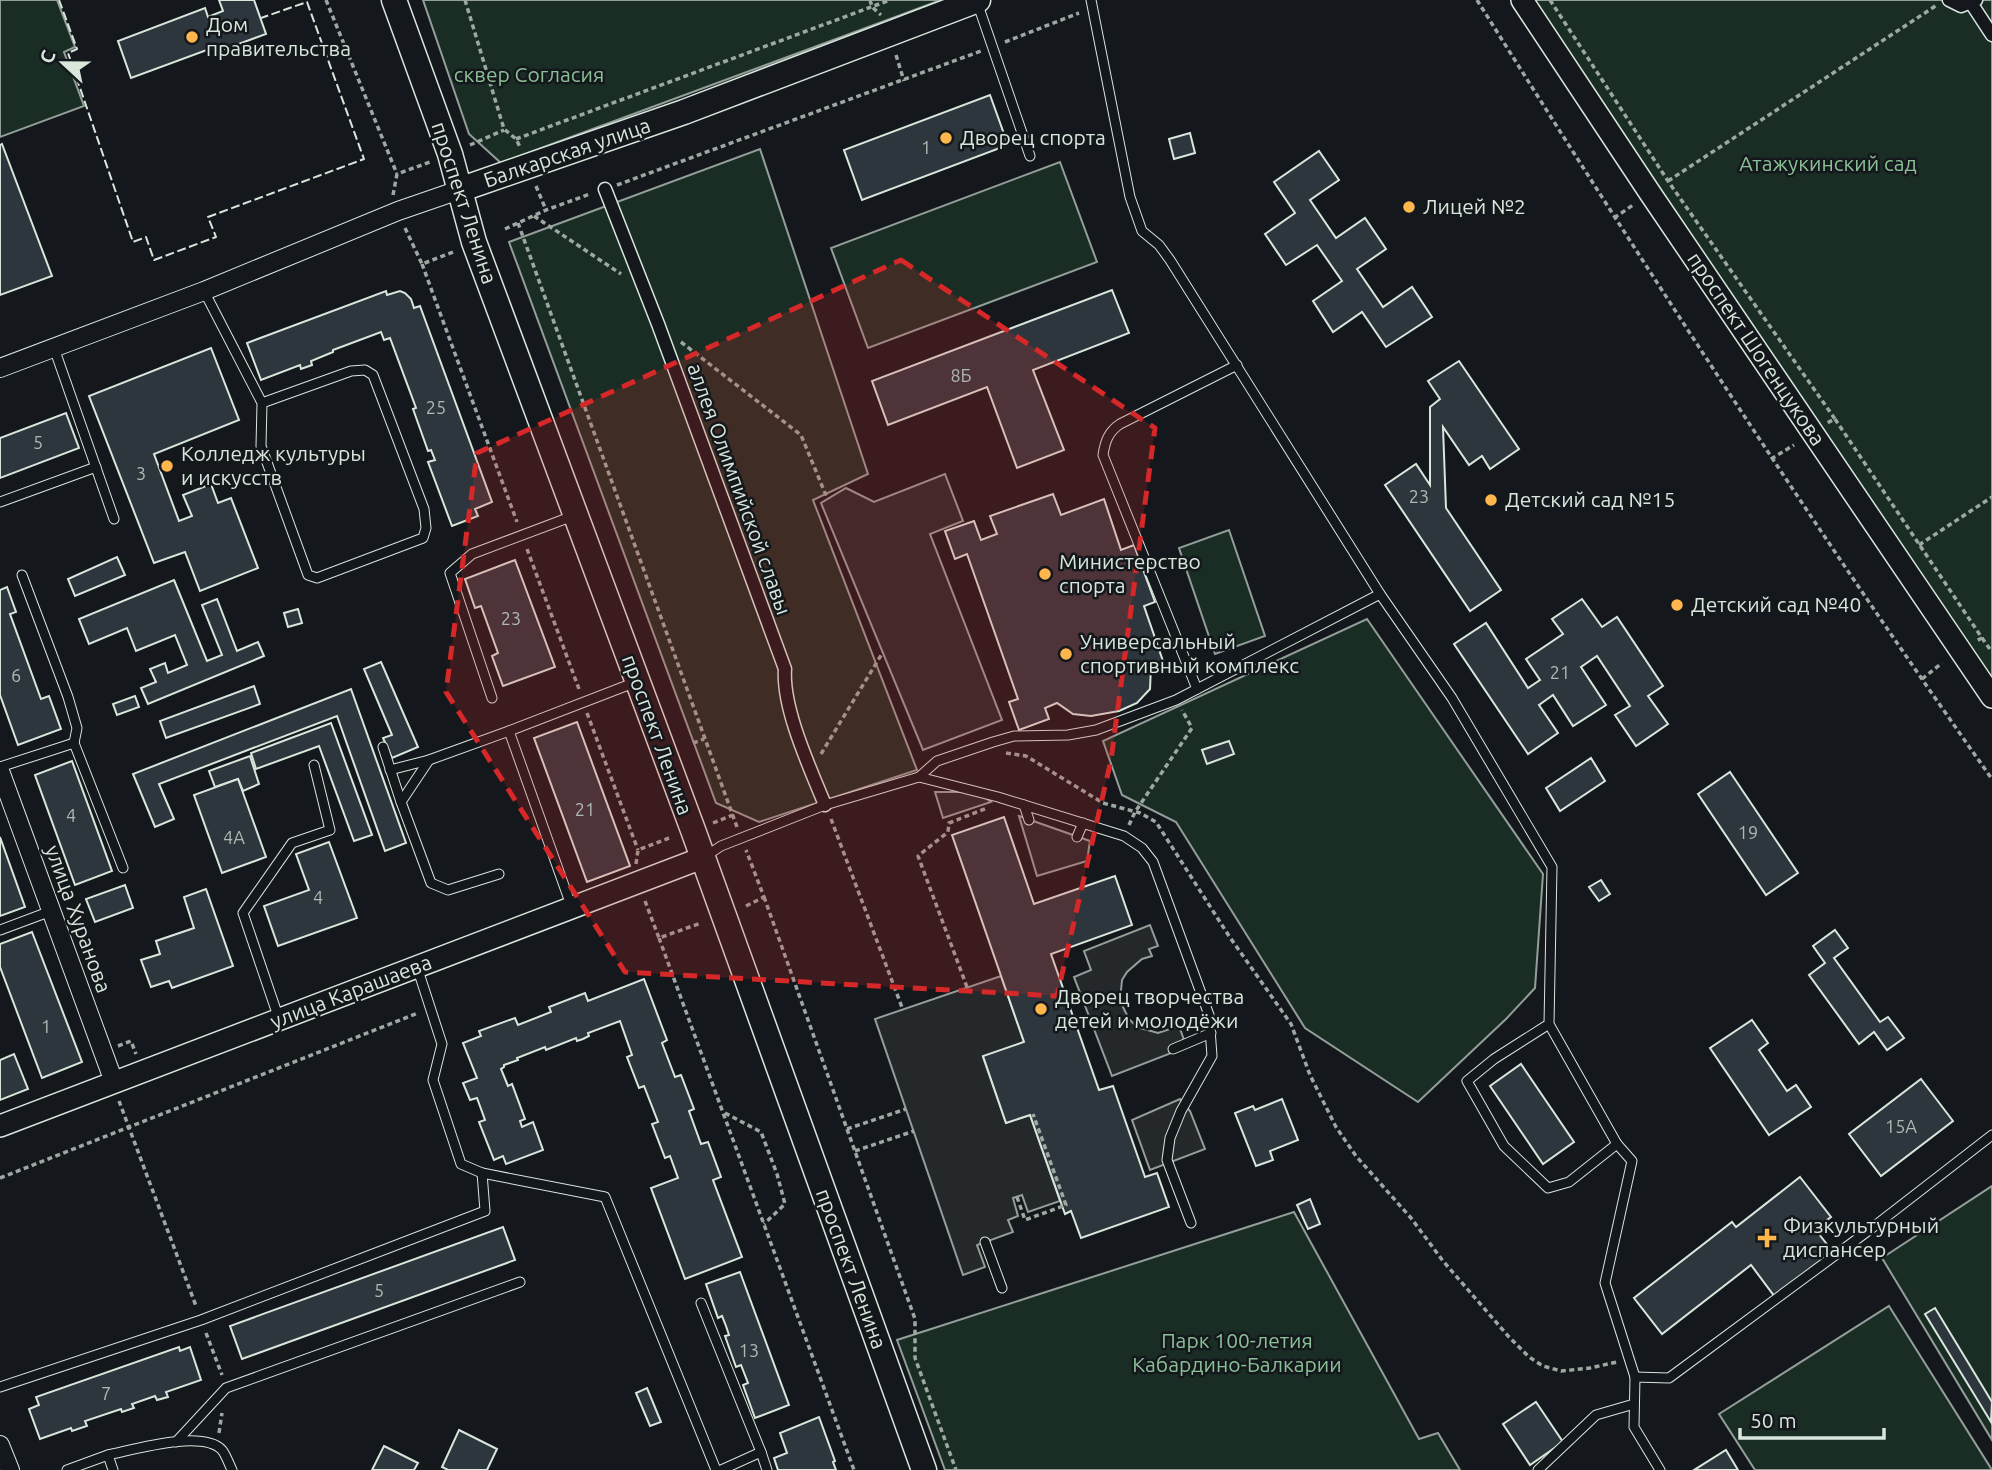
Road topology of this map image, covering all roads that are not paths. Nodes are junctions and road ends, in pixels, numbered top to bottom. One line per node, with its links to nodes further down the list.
1 (394, 0): 10 (main road, проспект Ленина)
2 (977, 0): 8 (lane); 10 (main road, Балкарская улица)
3 (1522, 0): 24 (street, проспект Шогенцукова)
4 (1946, 0): 5 (street)
5 (1974, 2): 7 (street)
6 (1093, 4): 13 (lane)
7 (1992, 35)
8 (1030, 156)
9 (605, 189): 35 (street, аллея Олимпийской славы)
10 (460, 190): 11 (street, Балкарская улица); 18 (main road, проспект Ленина)
11 (204, 291): 12 (street, Балкарская улица); 15 (lane)
12 (54, 348): 14 (street, Балкарская улица); 16 (lane)
13 (1237, 365): 21 (lane); 23 (lane)
14 (0, 368)
15 (262, 403): 15 (lane)
16 (96, 467): 17 (lane); 19 (lane)
17 (0, 502)
18 (574, 516): 22 (main road, проспект Ленина); 25 (lane)
19 (114, 519)
20 (22, 575): 27 (lane)
21 (1380, 594): 23 (lane); 48 (lane)
22 (638, 682): 26 (lane); 40 (main road, проспект Ленина)
23 (1197, 689): 32 (lane)
24 (1992, 697)
25 (492, 698)
26 (509, 731): 29 (lane); 43 (lane)
27 (74, 743): 33 (lane); 41 (lane)
28 (383, 747): 31 (lane)
29 (429, 760): 31 (lane); 34 (lane)
30 (314, 765): 47 (lane)
31 (390, 770): 34 (lane)
32 (919, 777): 35 (lane); 36 (lane)
33 (2, 779): 44 (street, улица Хуранова)
34 (401, 802): 42 (lane)
35 (825, 804): 40 (lane)
36 (1024, 805): 37 (lane); 38 (lane)
37 (1029, 820)
38 (1083, 823): 39 (lane); 49 (lane)
39 (1077, 837)
40 (702, 858): 43 (street, улица Карашаева); 74 (main road, проспект Ленина)
41 (123, 868)
42 (499, 874)
43 (573, 909): 46 (street, улица Карашаева)
44 (51, 911): 45 (lane); 51 (street, улица Хуранова)
45 (0, 930)
46 (417, 967): 47 (street, улица Карашаева); 55 (lane)
47 (279, 1019): 51 (street, улица Карашаева)
48 (1549, 1024): 54 (lane); 54 (lane)
49 (1211, 1033): 50 (lane); 56 (lane)
50 (1173, 1049)
51 (115, 1088): 52 (street, улица Карашаева)
52 (0, 1126)
53 (1992, 1135): 61 (lane)
54 (1617, 1144): 61 (lane)
55 (482, 1173): 62 (lane); 72 (lane)
56 (1191, 1223)
57 (985, 1242): 59 (lane)
58 (520, 1282): 64 (lane)
59 (1002, 1288)
60 (701, 1303): 66 (lane)
61 (1635, 1377): 63 (lane)
62 (0, 1387)
63 (1634, 1404): 75 (lane); 76 (lane)
64 (176, 1442): 67 (lane); 71 (lane)
65 (0, 1445): 68 (street)
66 (761, 1452): 72 (lane); 73 (lane)
67 (107, 1455): 69 (lane); 70 (lane)
68 (10, 1470)
69 (67, 1470)
70 (113, 1470)
71 (232, 1470)
72 (718, 1470)
73 (767, 1470)
74 (924, 1470)
75 (1538, 1470)
76 (1660, 1470)

